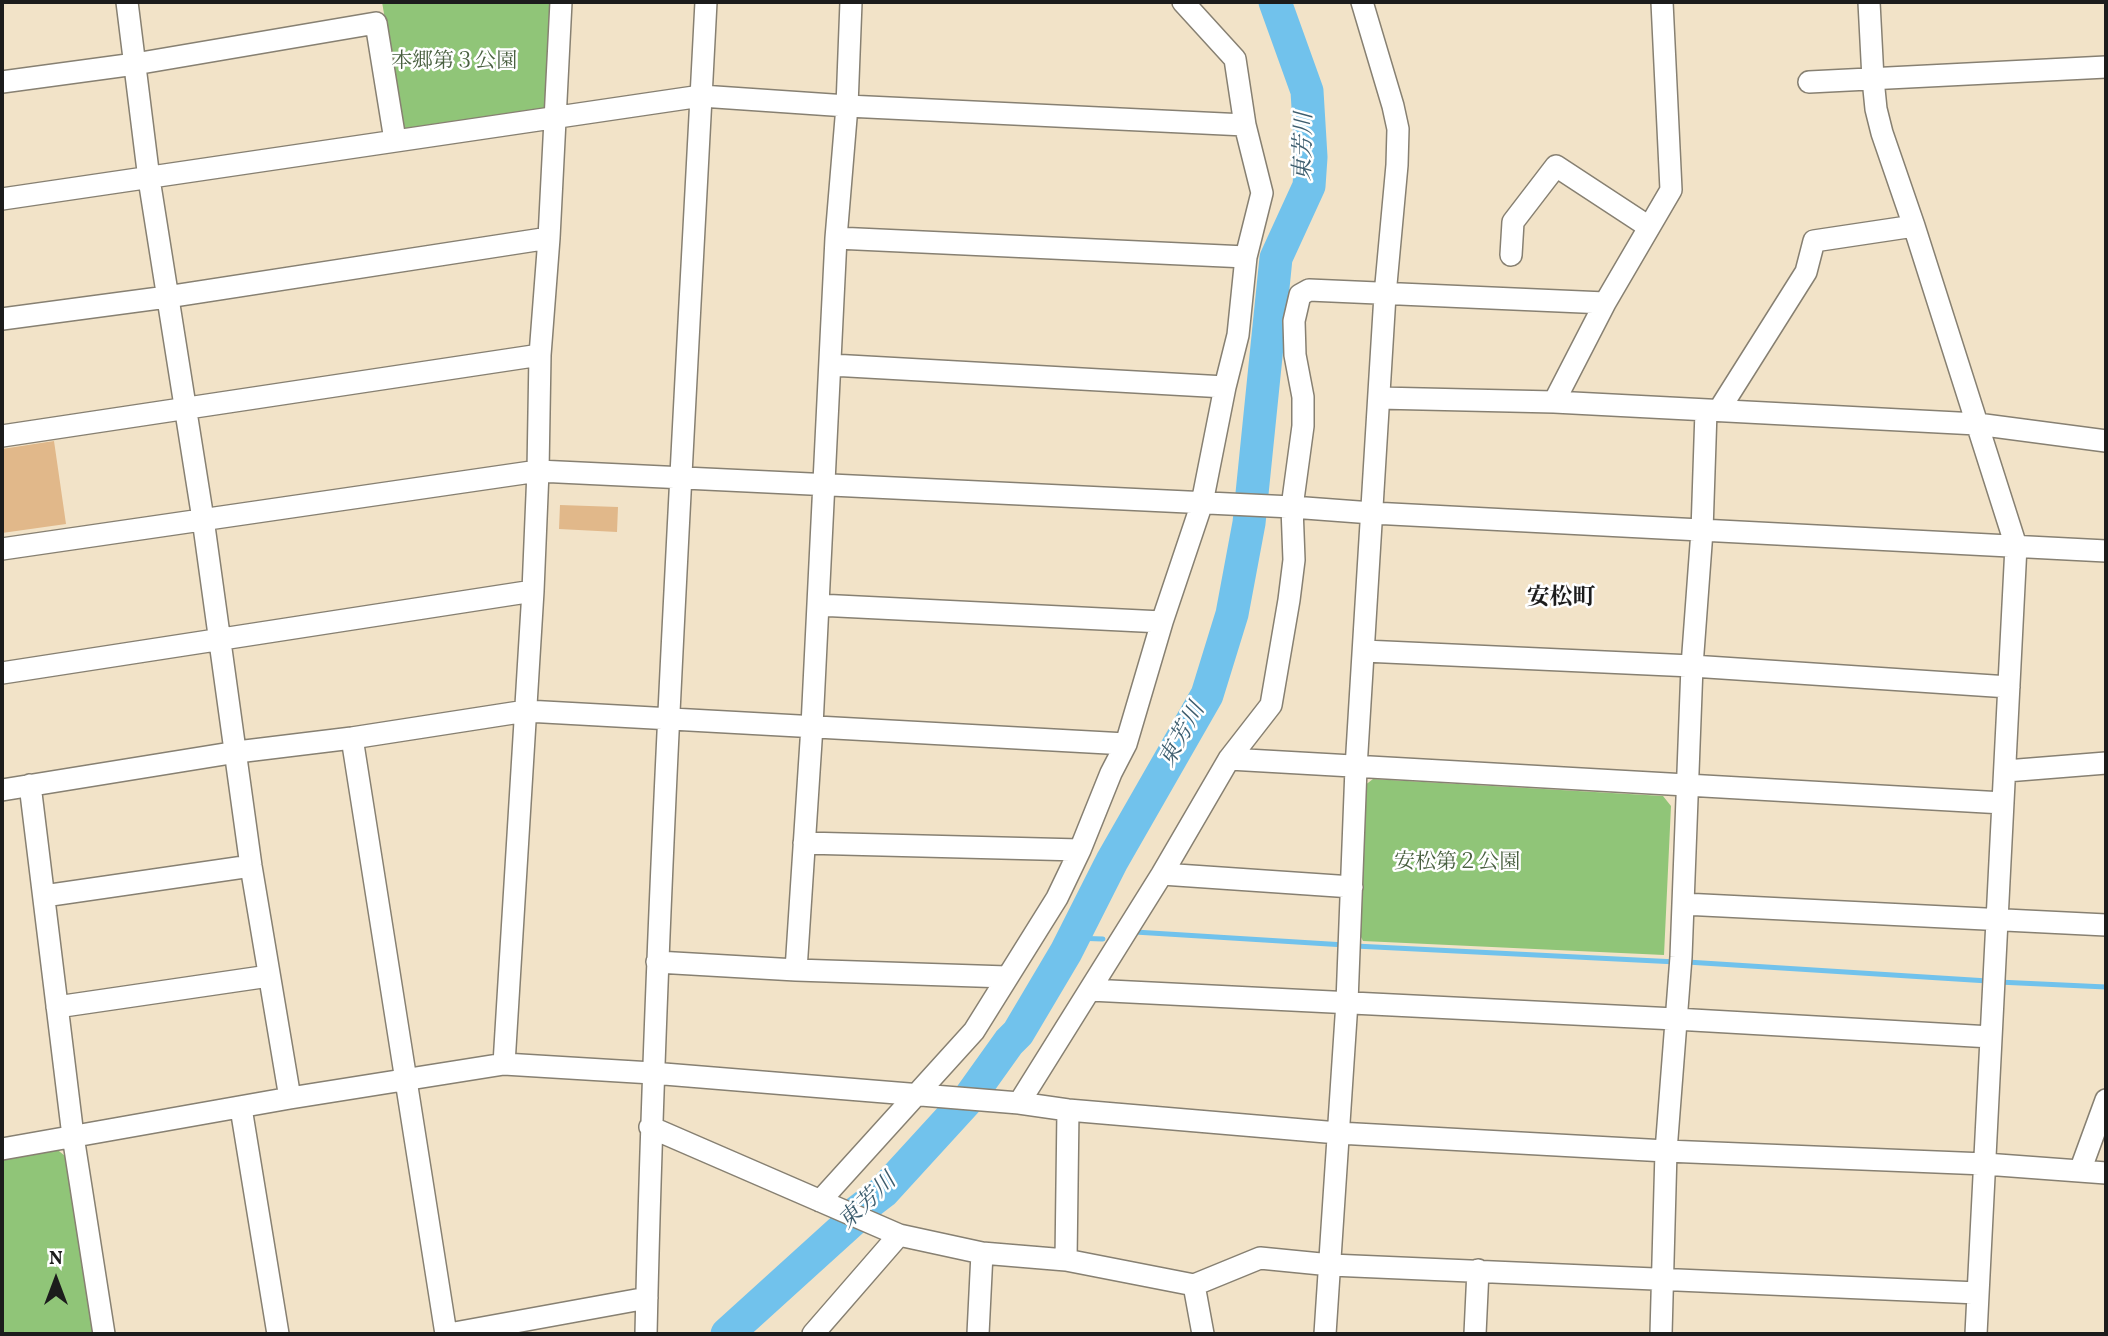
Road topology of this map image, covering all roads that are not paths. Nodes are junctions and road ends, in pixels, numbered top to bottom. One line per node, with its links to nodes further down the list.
1 (127, 2): 10 (street)
2 (561, 2): 17 (street)
3 (706, 2): 15 (street)
4 (851, 2): 16 (street)
5 (1183, 2): 18 (street)
6 (1362, 2): 28 (street)
7 (1662, 2): 23 (street)
8 (1869, 2): 12 (street)
9 (374, 12): 10 (street); 19 (street)
10 (135, 64): 13 (street); 20 (street)
11 (2106, 67): 12 (street)
12 (1873, 79): 14 (street); 22 (street)
13 (2, 82)
14 (1809, 82)
15 (701, 96): 16 (street); 17 (street); 43 (street)
16 (847, 106): 18 (street); 25 (street)
17 (555, 116): 19 (street); 24 (street)
18 (1245, 125): 27 (street)
19 (395, 140): 20 (street)
20 (149, 179): 21 (street); 29 (street)
21 (2, 200)
22 (1914, 226): 38 (street); 39 (street)
23 (1650, 227): 26 (street); 30 (street)
24 (549, 238): 29 (street); 32 (street)
25 (836, 238): 27 (street); 33 (street)
26 (1511, 255)
27 (1246, 257): 34 (street)
28 (1385, 295): 30 (street); 35 (street); 46 (street)
29 (167, 297): 31 (street); 37 (street)
30 (1605, 303): 36 (street)
31 (2, 319)
32 (540, 355): 37 (street); 42 (street)
33 (831, 365): 34 (street); 44 (street)
34 (1225, 387): 45 (street)
35 (1379, 398): 36 (street); 47 (street)
36 (1554, 402): 38 (street)
37 (184, 407): 40 (street); 48 (street)
38 (1713, 410): 39 (street); 49 (street)
39 (1977, 424): 41 (street); 50 (street)
40 (2, 436)
41 (2106, 440)
42 (538, 471): 43 (street); 48 (street); 53 (street)
43 (681, 478): 44 (street); 62 (street)
44 (824, 486): 45 (street); 54 (street)
45 (1206, 503): 46 (street); 55 (street)
46 (1283, 506): 47 (street); 67 (street)
47 (1372, 513): 49 (street); 57 (street)
48 (203, 519): 51 (street); 56 (street)
49 (1702, 531): 50 (street); 58 (street)
50 (2016, 546): 52 (street); 60 (street)
51 (2, 549)
52 (2106, 551)
53 (533, 591): 56 (street); 61 (street)
54 (818, 605): 55 (street); 63 (street)
55 (1162, 622): 65 (street)
56 (219, 638): 59 (street); 66 (street)
57 (1364, 651): 58 (street); 69 (street)
58 (1692, 666): 60 (street); 72 (street)
59 (2, 673)
60 (2009, 687): 70 (street)
61 (526, 711): 62 (street); 64 (street); 93 (street)
62 (670, 718): 63 (street); 84 (street)
63 (812, 726): 65 (street); 75 (street)
64 (352, 738): 66 (street); 95 (street)
65 (1126, 744): 76 (street)
66 (237, 752): 71 (street); 77 (street)
67 (1229, 759): 69 (street); 78 (street)
68 (2106, 763): 70 (street)
69 (1356, 768): 72 (street); 79 (street)
70 (2006, 771): 74 (street)
71 (30, 785): 73 (street); 80 (street)
72 (1688, 787): 74 (street); 81 (street)
73 (2, 790)
74 (2003, 803): 82 (street)
75 (804, 843): 76 (street); 85 (street)
76 (1080, 850): 87 (street)
77 (251, 866): 80 (street); 86 (street)
78 (1162, 874): 79 (street); 88 (street)
79 (1352, 887): 89 (street)
80 (44, 896): 90 (street)
81 (1683, 904): 82 (street); 91 (street)
82 (1997, 920): 83 (street); 92 (street)
83 (2106, 925)
84 (657, 962): 85 (street); 94 (street)
85 (796, 970): 87 (street)
86 (269, 976): 90 (street); 97 (street)
87 (1007, 977): 96 (street)
88 (1090, 990): 89 (street); 99 (street)
89 (1348, 1002): 91 (street); 103 (street)
90 (57, 1007): 104 (street)
91 (1675, 1018): 92 (street); 106 (street)
92 (1991, 1037): 107 (street)
93 (504, 1065): 94 (street); 95 (street)
94 (652, 1073): 96 (street); 102 (street)
95 (407, 1081): 97 (street); 122 (street)
96 (916, 1095): 99 (street); 110 (street)
97 (290, 1098): 100 (street)
98 (2106, 1100): 108 (street)
99 (1019, 1103): 101 (street)
100 (241, 1108): 104 (street); 121 (street)
101 (1069, 1110): 103 (street); 113 (street)
102 (650, 1127): 110 (street); 119 (street)
103 (1338, 1133): 106 (street); 114 (street)
104 (73, 1136): 105 (street); 120 (street)
105 (2, 1149)
106 (1666, 1151): 107 (street); 116 (street)
107 (1985, 1164): 108 (street); 118 (street)
108 (2080, 1171): 109 (street)
109 (2106, 1173)
110 (820, 1201): 111 (street)
111 (899, 1235): 112 (street); 124 (street)
112 (982, 1253): 113 (street); 125 (street)
113 (1066, 1260): 117 (street)
114 (1331, 1265): 115 (street); 117 (street); 127 (street)
115 (1478, 1270): 116 (street); 128 (street)
116 (1664, 1279): 118 (street); 129 (street)
117 (1194, 1285): 126 (street)
118 (1978, 1293): 130 (street)
119 (647, 1298): 122 (street); 123 (street)
120 (104, 1334)
121 (278, 1334)
122 (447, 1334)
123 (646, 1334)
124 (813, 1334)
125 (978, 1334)
126 (1203, 1334)
127 (1325, 1334)
128 (1475, 1334)
129 (1661, 1334)
130 (1976, 1334)

